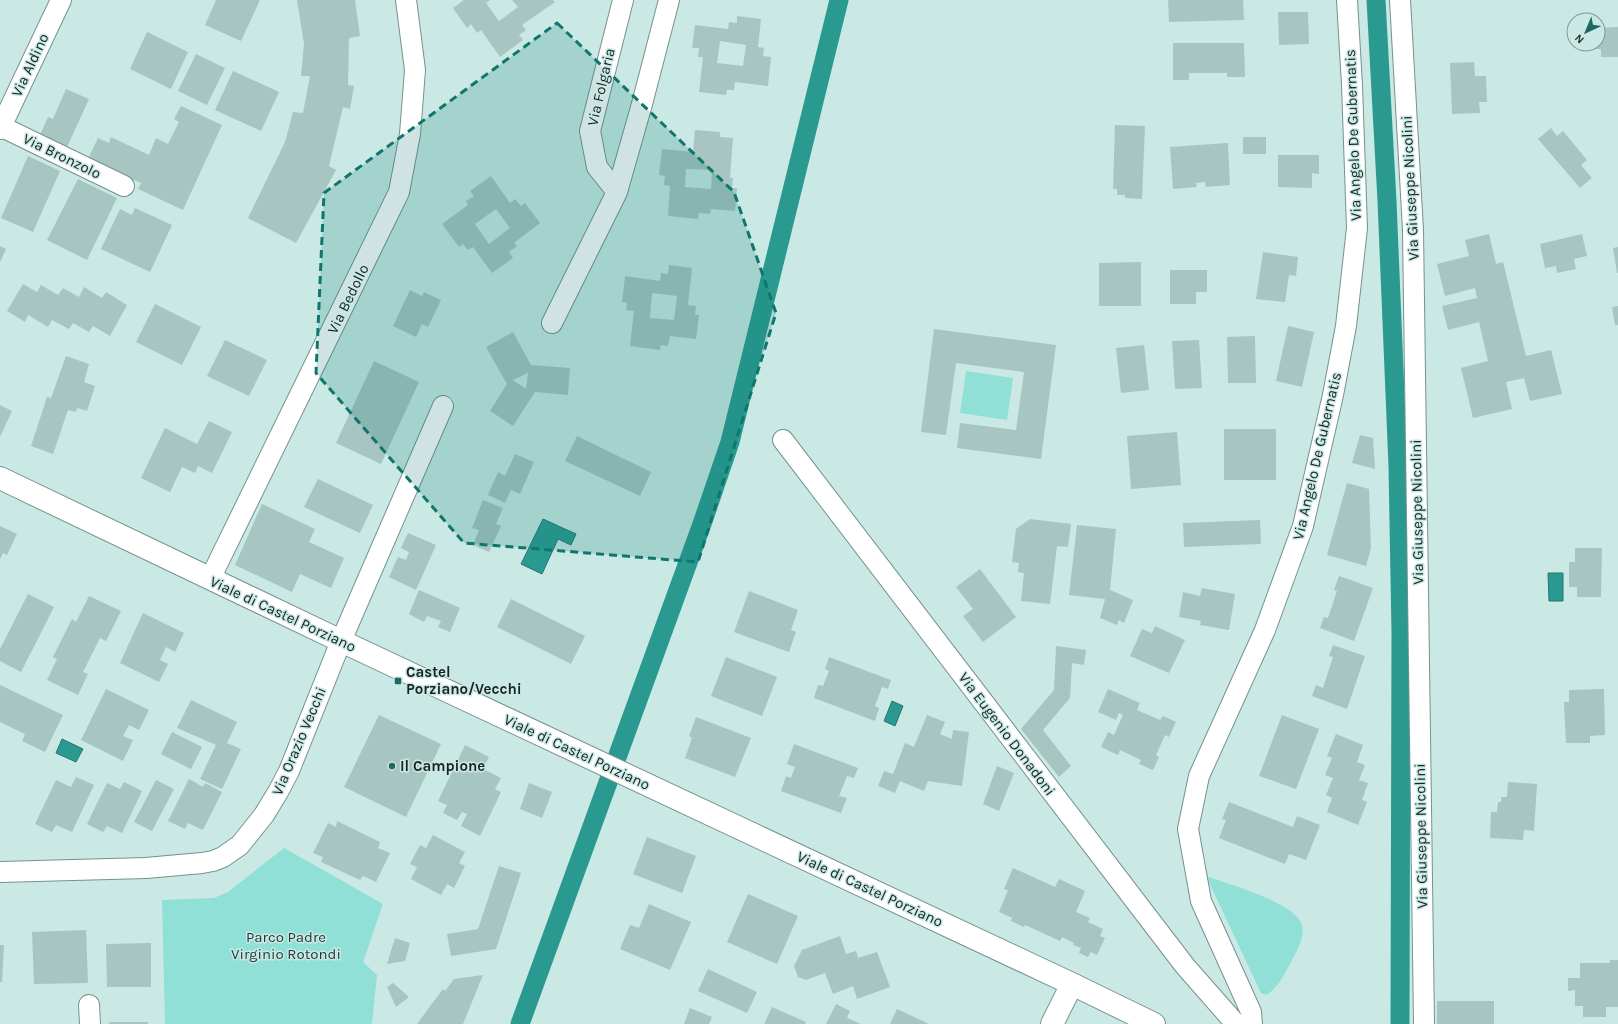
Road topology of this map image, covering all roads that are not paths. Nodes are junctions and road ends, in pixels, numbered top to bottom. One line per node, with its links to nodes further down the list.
1 (61, 0): 7 (street, Via Aldino)
2 (406, 0): 14 (street, Via Bedollo)
3 (623, 0): 9 (street, Via Folgaria)
4 (668, 0): 9 (street)
5 (1347, 0): 21 (street, Via Angelo De Gubernatis)
6 (1400, 0): 22 (street, Via Giuseppe Nicolini)
7 (0, 127): 8 (street, Via Bronzolo)
8 (124, 186)
9 (617, 192): 10 (street)
10 (552, 323)
11 (443, 406): 15 (street, Via Orazio Vecchi)
12 (783, 440): 20 (street, Via Eugenio Donadoni)
13 (0, 478): 14 (street, Viale di Castel Porziano)
14 (210, 578): 15 (street, Viale di Castel Porziano)
15 (341, 641): 16 (street, Via Orazio Vecchi); 17 (street, Viale di Castel Porziano)
16 (0, 872)
17 (1072, 984): 18 (street); 19 (street, Viale di Castel Porziano)
18 (1052, 1024)
19 (1154, 1024)
20 (1236, 1024)
21 (1252, 1024)
22 (1424, 1024)

